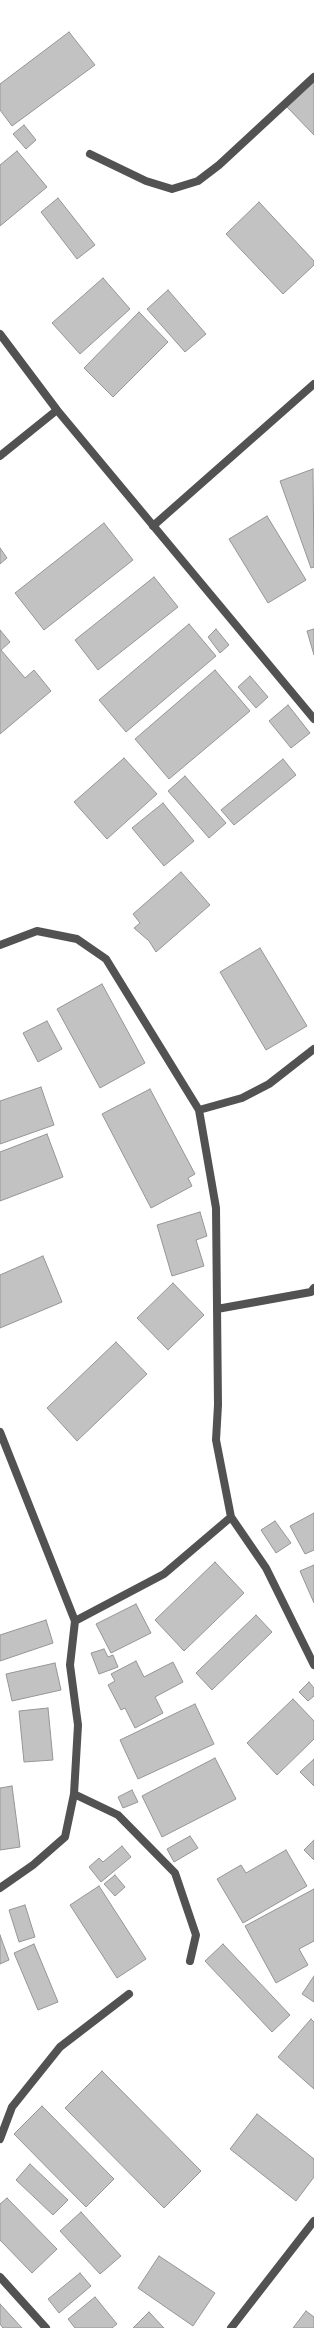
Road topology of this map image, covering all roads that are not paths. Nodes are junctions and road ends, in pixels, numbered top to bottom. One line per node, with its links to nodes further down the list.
1 (314, 77): 2 (street)
2 (90, 154)
3 (0, 334): 5 (street)
4 (314, 384): 7 (street)
5 (57, 410): 6 (street); 7 (street)
6 (0, 456)
7 (153, 526): 8 (street)
8 (314, 719)
9 (0, 945): 11 (street)
10 (314, 1049): 11 (street)
11 (199, 1110): 13 (street)
12 (314, 1288): 13 (street)
13 (217, 1309): 15 (street)
14 (0, 1432): 16 (street)
15 (231, 1517): 16 (street); 17 (street)
16 (75, 1620): 18 (street)
17 (314, 1665)
18 (74, 1794): 19 (street); 20 (street)
19 (0, 1888)
20 (190, 1961)
21 (129, 1994): 22 (street)
22 (0, 2139)
23 (314, 2221): 26 (street)
24 (0, 2277): 25 (street)
25 (46, 2328)
26 (231, 2328)

